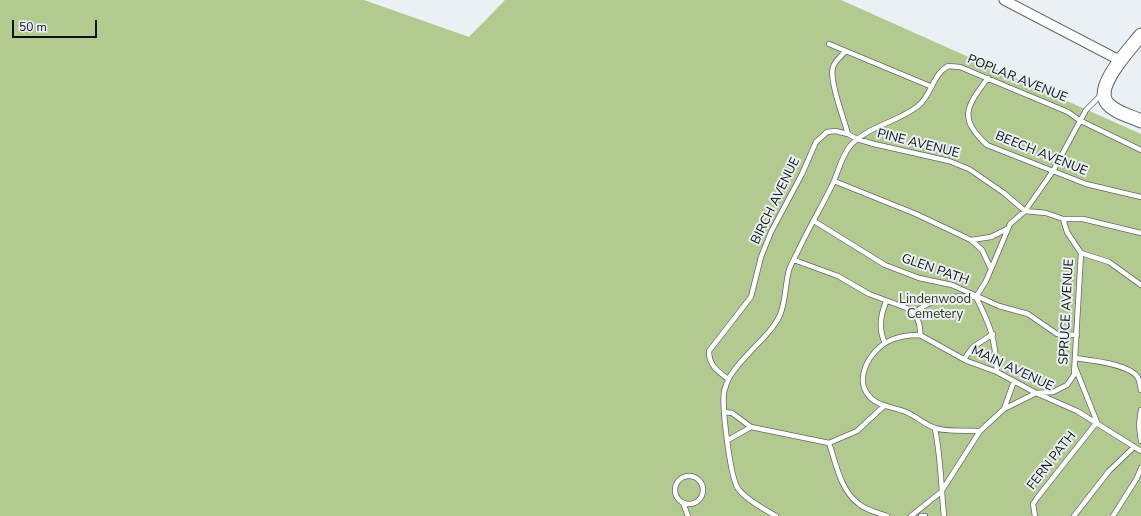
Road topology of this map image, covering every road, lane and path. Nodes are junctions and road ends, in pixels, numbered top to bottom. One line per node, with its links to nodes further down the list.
1 (1004, 0): 5 (street)
2 (1141, 35): 5 (street)
3 (829, 44): 4 (lane)
4 (845, 52): 7 (lane); 11 (lane)
5 (1121, 61): 8 (street)
6 (988, 78): 7 (lane, POPLAR AVENUE); 9 (lane, POPLAR AVENUE); 14 (lane, BEECH AVENUE)
7 (930, 86): 12 (lane, POPLAR AVENUE)
8 (1103, 93): 9 (lane); 10 (street)
9 (1079, 120): 13 (lane, POPLAR AVENUE); 14 (lane)
10 (1141, 121)
11 (848, 134): 12 (lane); 38 (lane, BIRCH AVENUE)
12 (858, 139): 15 (lane, PINE AVENUE); 17 (lane, PINE AVENUE)
13 (1141, 150)
14 (1053, 171): 16 (lane, BEECH AVENUE); 17 (lane)
15 (834, 181): 19 (lane, PINE AVENUE); 22 (lane)
16 (1141, 197)
17 (1025, 211): 18 (lane); 20 (lane)
18 (1063, 219): 21 (lane); 23 (lane)
19 (814, 221): 24 (lane, PINE AVENUE); 27 (lane, GLEN PATH)
20 (1007, 229): 22 (lane); 25 (lane)
21 (1141, 232)
22 (971, 240): 25 (lane)
23 (1081, 253): 26 (lane); 32 (lane, SPRUCE AVENUE)
24 (794, 260): 28 (lane); 38 (lane, PINE AVENUE)
25 (991, 268): 27 (lane)
26 (1141, 285)
27 (976, 297): 29 (lane); 30 (lane); 32 (lane, GLEN PATH)
28 (886, 302): 29 (lane); 33 (lane)
29 (914, 313): 31 (lane)
30 (993, 334): 35 (lane); 37 (lane)
31 (920, 335): 33 (lane); 35 (lane, MAIN AVENUE)
32 (1077, 335): 34 (lane, SPRUCE AVENUE)
33 (885, 343): 42 (lane)
34 (1075, 358): 36 (lane, SPRUCE AVENUE); 40 (lane)
35 (964, 359): 37 (lane, MAIN AVENUE)
36 (1075, 365): 41 (lane, SPRUCE AVENUE); 46 (lane)
37 (997, 372): 39 (lane, MAIN AVENUE)
38 (728, 379): 45 (lane)
39 (1014, 381): 41 (lane, MAIN AVENUE); 43 (lane)
40 (1141, 390)
41 (1036, 393): 43 (lane); 46 (lane, MAIN AVENUE)
42 (884, 406): 48 (lane); 52 (lane)
43 (1004, 409): 49 (lane)
44 (1141, 410): 51 (lane)
45 (724, 412): 47 (lane); 50 (lane)
46 (1097, 422): 53 (lane, MAIN AVENUE); 65 (lane, FERN PATH)
47 (751, 427): 50 (lane); 52 (lane)
48 (935, 428): 49 (lane); 56 (lane)
49 (980, 431): 56 (lane)
50 (728, 440): 59 (lane)
51 (1141, 441)
52 (829, 443): 60 (lane)
53 (1134, 447): 54 (lane, MAIN AVENUE); 66 (lane)
54 (1141, 451)
55 (1141, 468): 67 (lane)
56 (941, 492): 61 (lane); 64 (lane)
57 (683, 503): 57 (lane); 58 (lane)
58 (688, 516)
59 (776, 516)
60 (888, 516)
61 (911, 516)
62 (921, 516): 63 (lane)
63 (925, 516)
64 (944, 516)
65 (1035, 516)
66 (1074, 516)
67 (1113, 516)

